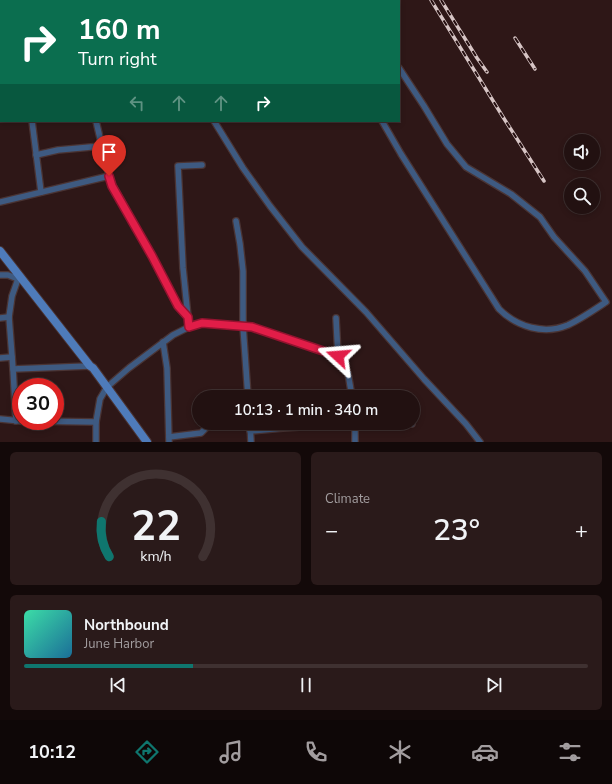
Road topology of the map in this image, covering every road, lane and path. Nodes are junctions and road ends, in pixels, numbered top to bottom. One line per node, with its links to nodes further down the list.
1 (400, 70): 5 (street)
2 (32, 122): 7 (street)
3 (96, 122): 6 (street)
4 (215, 122): 45 (street)
5 (383, 122)
6 (102, 146): 7 (street); 9 (street)
7 (36, 155): 10 (street)
8 (202, 165): 17 (street)
9 (109, 176): 10 (street); 17 (street)
10 (41, 192): 11 (street)
11 (0, 202)
12 (236, 221): 20 (street)
13 (0, 251): 15 (street)
14 (0, 275): 15 (street)
15 (19, 278): 16 (street); 26 (street)
16 (9, 317): 18 (street); 24 (street)
17 (188, 317): 21 (street)
18 (0, 318)
19 (336, 318): 23 (street)
20 (243, 326): 21 (street); 23 (street); 30 (street)
21 (189, 327): 22 (street)
22 (163, 342): 29 (street); 40 (street)
23 (338, 356): 31 (street)
24 (12, 357): 25 (street); 27 (street)
25 (0, 358)
26 (90, 366): 27 (street); 29 (street)
27 (13, 369): 28 (street)
28 (14, 378)
29 (107, 387): 35 (street); 42 (street)
30 (248, 390)
31 (351, 390)
32 (0, 419): 33 (street)
33 (12, 420)
34 (64, 422): 35 (street)
35 (96, 422): 41 (street)
36 (205, 430): 40 (street)
37 (266, 430): 39 (street)
38 (356, 430): 44 (street)
39 (250, 432): 43 (street)
40 (169, 440)
41 (96, 442)
42 (147, 442)
43 (251, 442)
44 (355, 442)
45 (480, 442)

